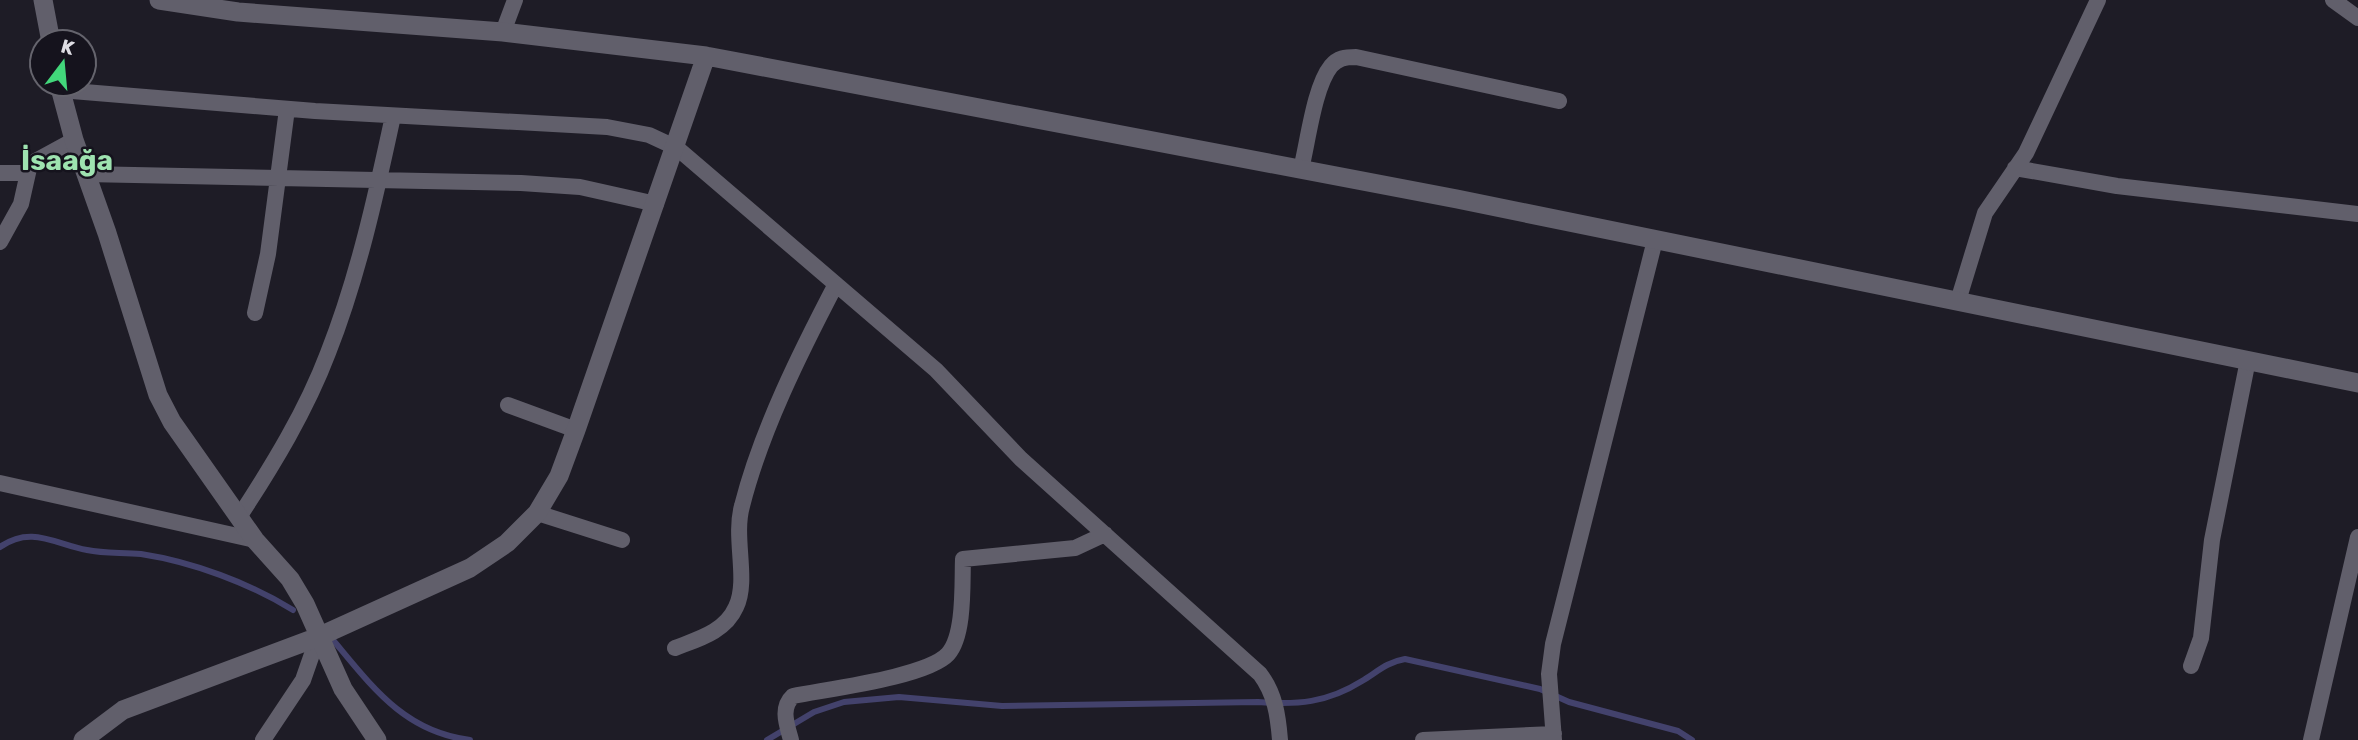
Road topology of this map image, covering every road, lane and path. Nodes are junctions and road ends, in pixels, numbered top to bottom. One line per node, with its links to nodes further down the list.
1 (43, 0): 8 (street)
2 (159, 0): 6 (street)
3 (514, 0): 9 (street)
4 (2098, 0): 18 (street)
5 (2333, 0): 7 (street)
6 (240, 6): 9 (street)
7 (2358, 18)
8 (48, 28)
9 (503, 32): 10 (street)
10 (706, 56): 17 (street); 19 (street)
11 (98, 91): 14 (street)
12 (63, 98): 16 (street)
13 (1559, 101): 19 (street)
14 (287, 109): 15 (street); 23 (street)
15 (393, 116): 17 (street); 24 (street)
16 (74, 140): 21 (street); 22 (street)
17 (677, 148): 25 (street); 29 (street)
18 (2015, 168): 26 (street); 30 (street)
19 (1301, 169): 27 (street)
20 (0, 173): 21 (street)
21 (28, 173): 28 (street)
22 (85, 174): 23 (street); 38 (street)
23 (280, 177): 24 (street); 31 (street)
24 (379, 181): 25 (street); 38 (street)
25 (656, 204): 35 (street)
26 (2358, 214)
27 (1655, 240): 30 (street); 46 (street)
28 (0, 242)
29 (836, 284): 39 (street); 44 (street)
30 (1958, 301): 32 (street)
31 (254, 313)
32 (2248, 360): 33 (street); 45 (street)
33 (2358, 383)
34 (508, 405): 35 (street)
35 (576, 430): 37 (street)
36 (0, 483): 41 (street)
37 (537, 513): 42 (street); 43 (street)
38 (239, 517): 41 (street)
39 (1105, 534): 50 (street); 51 (street)
40 (2358, 537): 53 (street)
41 (255, 540): 43 (street)
42 (622, 540)
43 (318, 637): 47 (street); 48 (street); 49 (street)
44 (675, 648)
45 (2192, 666)
46 (1554, 737): 52 (street)
47 (83, 740)
48 (263, 740)
49 (377, 740)
50 (791, 740)
51 (1280, 740)
52 (1423, 740)
53 (2311, 740)

